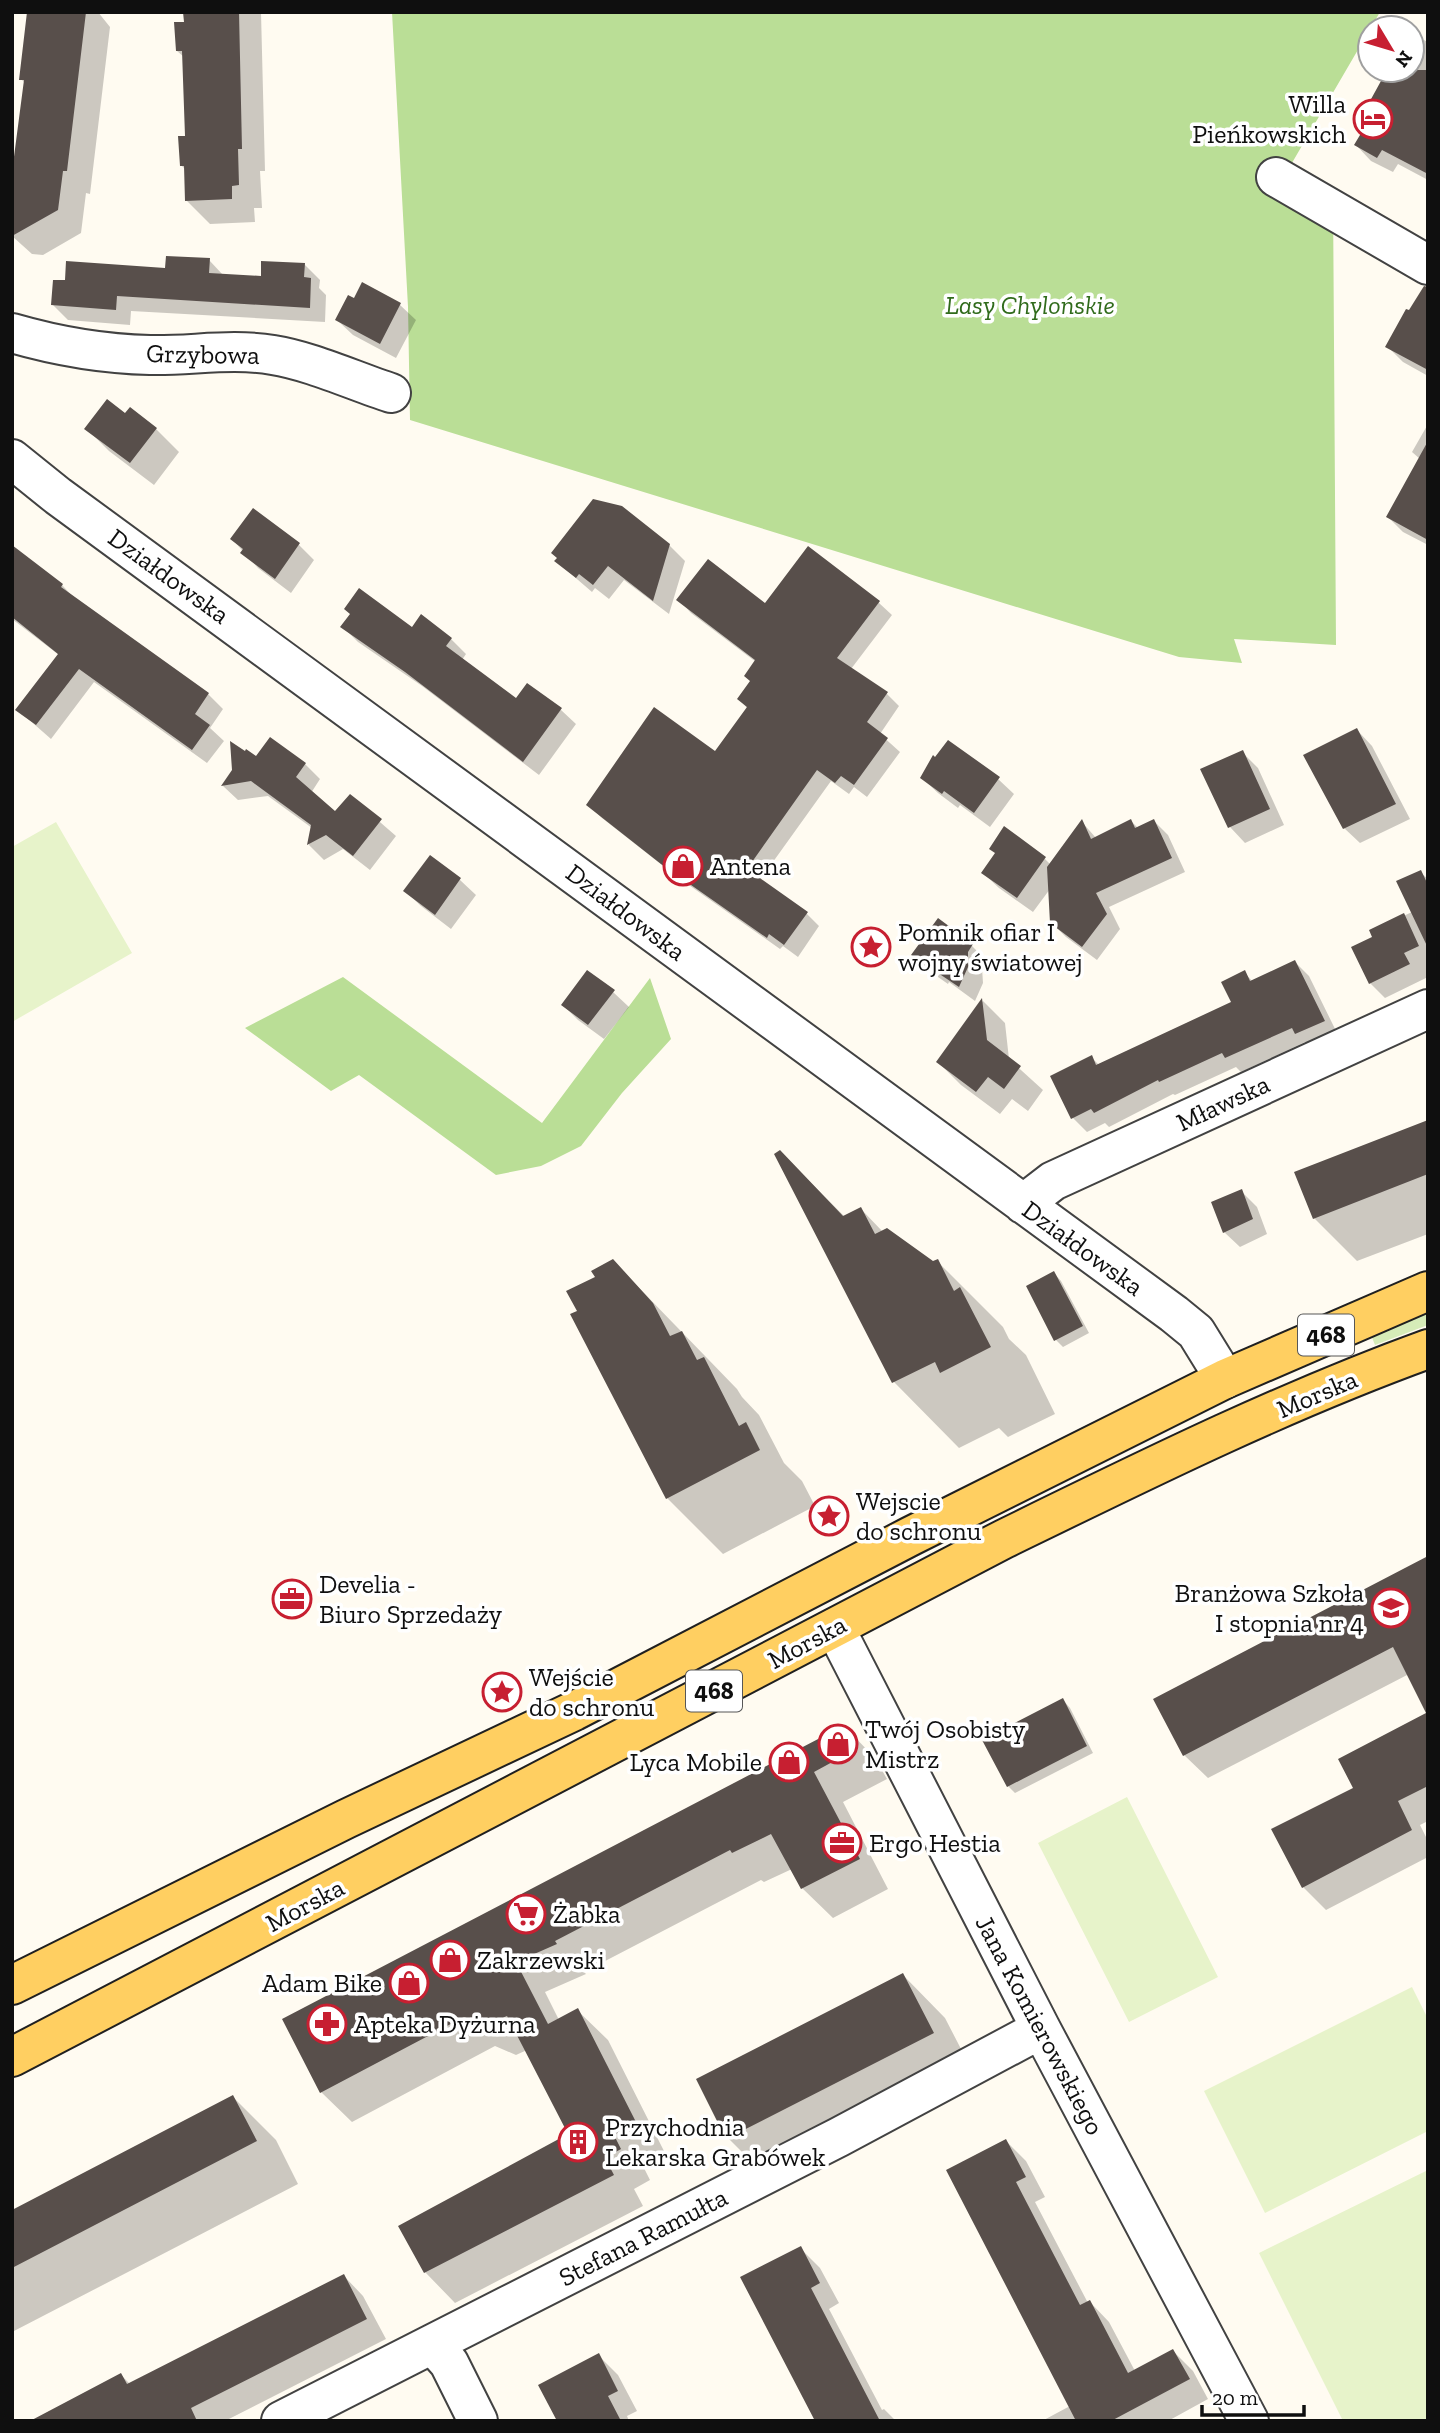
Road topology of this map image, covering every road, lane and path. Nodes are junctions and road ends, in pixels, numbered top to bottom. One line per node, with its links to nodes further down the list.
1 (1276, 177): 2 (street)
2 (1428, 265)
3 (12, 333): 4 (street, Grzybowa)
4 (391, 393)
5 (12, 458): 7 (street, Działdowska)
6 (1428, 1009): 7 (street, Mławska)
7 (1023, 1204): 10 (street, Działdowska)
8 (1428, 1291): 10 (main road, Morska / 468)
9 (1428, 1349): 11 (main road, Morska / 468)
10 (1225, 1379): 12 (main road, Morska / 468)
11 (835, 1628): 13 (street, Jana Komierowskiego); 14 (main road, Morska / 468)
12 (12, 1985)
13 (1041, 2029): 15 (street, Stefana Ramułta); 18 (street, Jana Komierowskiego)
14 (12, 2057)
15 (433, 2345): 16 (street, Stefana Ramułta); 17 (street)
16 (281, 2421)
17 (478, 2421)
18 (1249, 2421)

